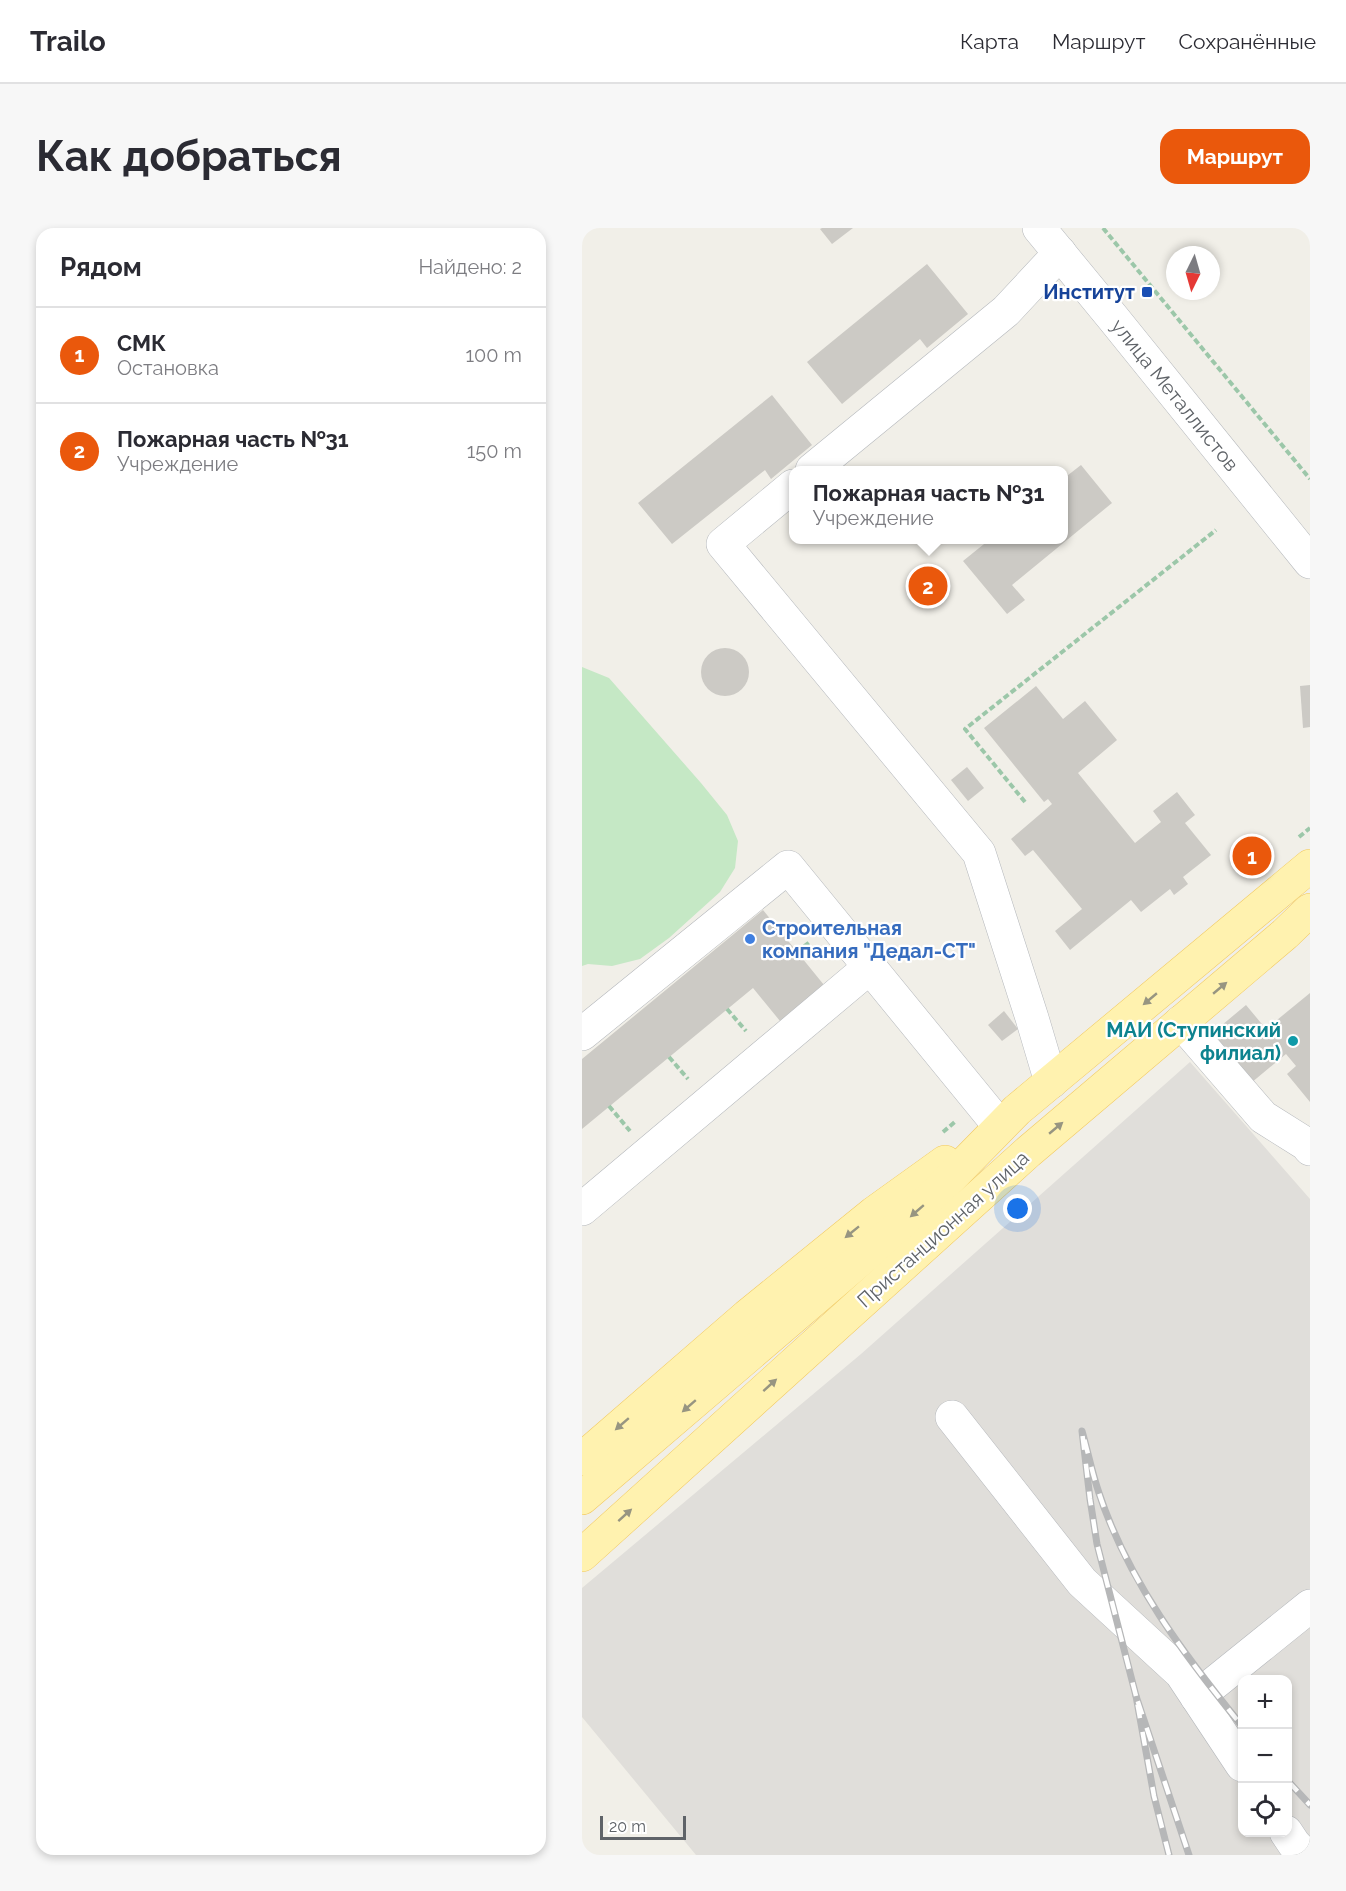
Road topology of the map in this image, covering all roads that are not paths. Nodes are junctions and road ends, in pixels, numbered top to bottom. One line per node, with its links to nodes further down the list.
1 (1039, 228): 2 (street, улица Металлистов)
2 (1060, 253): 3 (street); 5 (street, улица Металлистов)
3 (818, 466)
4 (789, 489): 11 (street)
5 (1310, 562)
6 (1310, 866): 11 (main road, Пристанционная улица, one-way to 11)
7 (1310, 910): 9 (main road, Пристанционная улица, one-way to 7)
8 (870, 968): 10 (street); 12 (street); 14 (street)
9 (1181, 1022): 13 (street); 18 (main road, Пристанционная улица, one-way to 9)
10 (582, 1034)
11 (1051, 1082): 12 (main road, Пристанционная улица)
12 (1008, 1117): 16 (main road, one-way to 16); 17 (main road, Пристанционная улица, one-way to 17)
13 (1310, 1149)
14 (582, 1209)
15 (952, 1417): 20 (street)
16 (582, 1459)
17 (582, 1498)
18 (582, 1555)
19 (1310, 1606): 20 (street)
20 (1197, 1697): 21 (street)
21 (1238, 1759)
22 (1289, 1837): 23 (street)
23 (1305, 1855)

